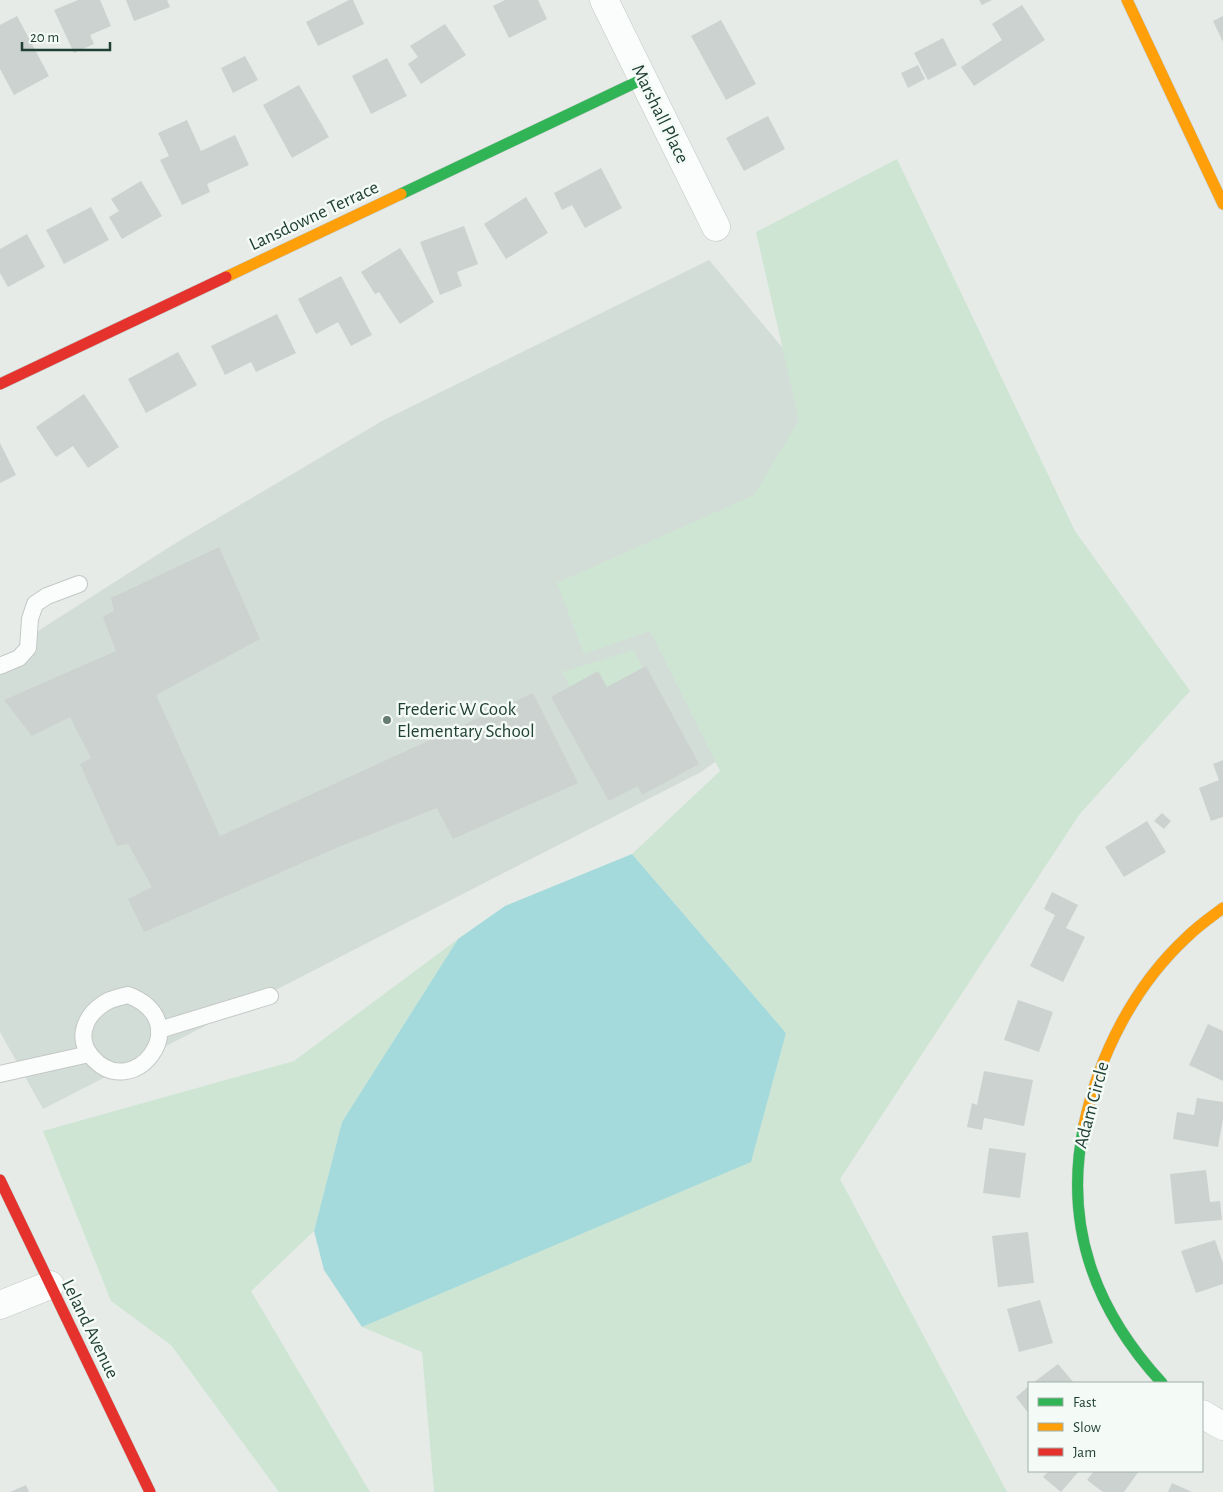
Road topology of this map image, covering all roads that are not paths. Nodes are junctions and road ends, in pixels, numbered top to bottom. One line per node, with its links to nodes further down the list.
1 (604, 0): 3 (street, Marshall Place)
2 (1127, 0): 4 (street)
3 (643, 79): 5 (street, Marshall Place); 6 (street, Lansdowne Terrace)
4 (1223, 204)
5 (716, 227)
6 (0, 384)
7 (79, 584): 8 (lane)
8 (0, 666)
9 (1223, 908): 17 (street, Adam Circle)
10 (270, 996): 11 (lane)
11 (159, 1030): 12 (lane); 12 (lane)
12 (89, 1054): 13 (lane)
13 (0, 1074)
14 (0, 1180): 15 (street, Leland Avenue)
15 (50, 1285): 16 (street); 20 (street, Leland Avenue)
16 (0, 1304)
17 (1161, 1382)
18 (1203, 1415): 19 (street)
19 (1223, 1426)
20 (150, 1492)

